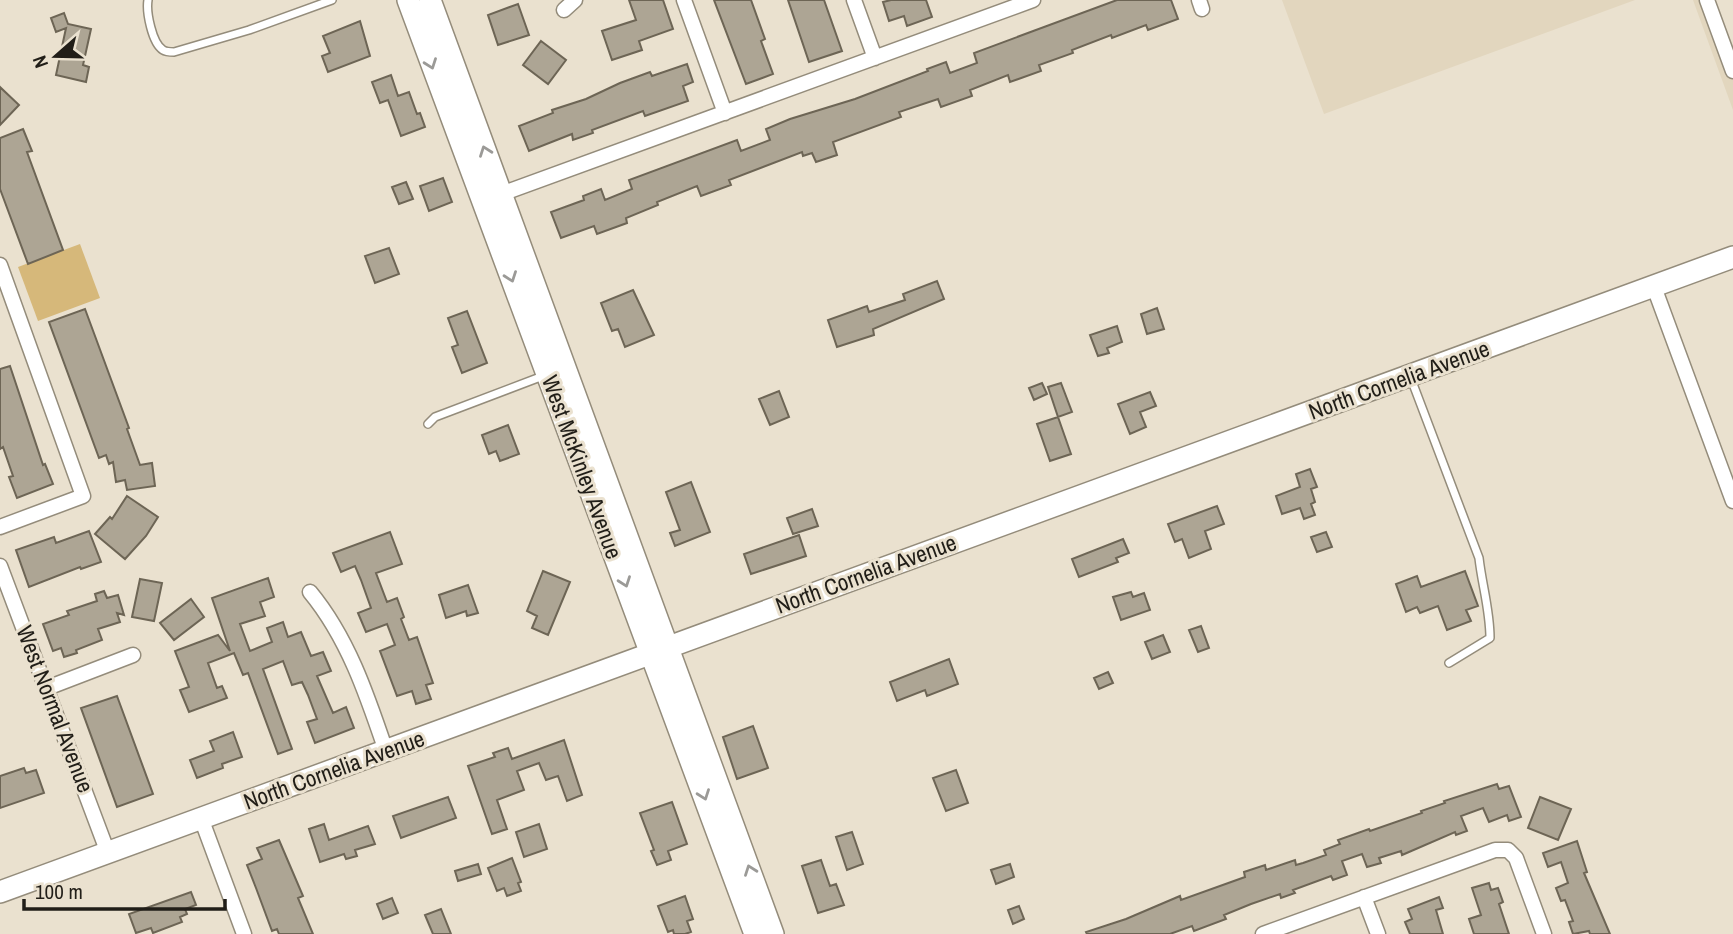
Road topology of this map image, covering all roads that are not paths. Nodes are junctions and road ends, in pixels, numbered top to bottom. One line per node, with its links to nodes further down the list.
1 (148, 0): 2 (lane)
2 (332, 0)
3 (408, 0): 16 (main road, West McKinley Avenue, one-way to 16)
4 (430, 0): 12 (main road, West McKinley Avenue, one-way to 4)
5 (684, 0): 11 (street)
6 (854, 0): 9 (street)
7 (1033, 0): 9 (street)
8 (1707, 0): 10 (street)
9 (875, 58): 11 (street)
10 (1733, 71)
11 (725, 113): 12 (street)
12 (501, 194): 23 (main road, West McKinley Avenue)
13 (1733, 257): 15 (main road, North Cornelia Avenue)
14 (0, 265): 20 (street)
15 (1654, 287): 17 (main road, North Cornelia Avenue); 19 (street)
16 (547, 374): 18 (lane); 23 (main road, West McKinley Avenue, one-way to 23)
17 (1410, 376): 23 (main road, North Cornelia Avenue); 25 (lane)
18 (428, 424)
19 (1733, 501)
20 (0, 527)
21 (0, 566): 26 (street, West Normal Avenue)
22 (310, 592): 27 (street)
23 (659, 651): 27 (main road, North Cornelia Avenue); 33 (main road, West McKinley Avenue, one-way to 33); 34 (main road, West McKinley Avenue, one-way to 23)
24 (133, 655): 26 (street)
25 (1449, 663)
26 (47, 688): 29 (street, West Normal Avenue)
27 (386, 751): 28 (main road, North Cornelia Avenue)
28 (201, 818): 29 (main road, North Cornelia Avenue); 32 (street)
29 (108, 853): 30 (main road, North Cornelia Avenue)
30 (0, 892)
31 (1364, 897): 35 (street); 36 (street); 37 (street)
32 (244, 934)
33 (755, 934)
34 (774, 934)
35 (1263, 934)
36 (1378, 934)
37 (1544, 934)

